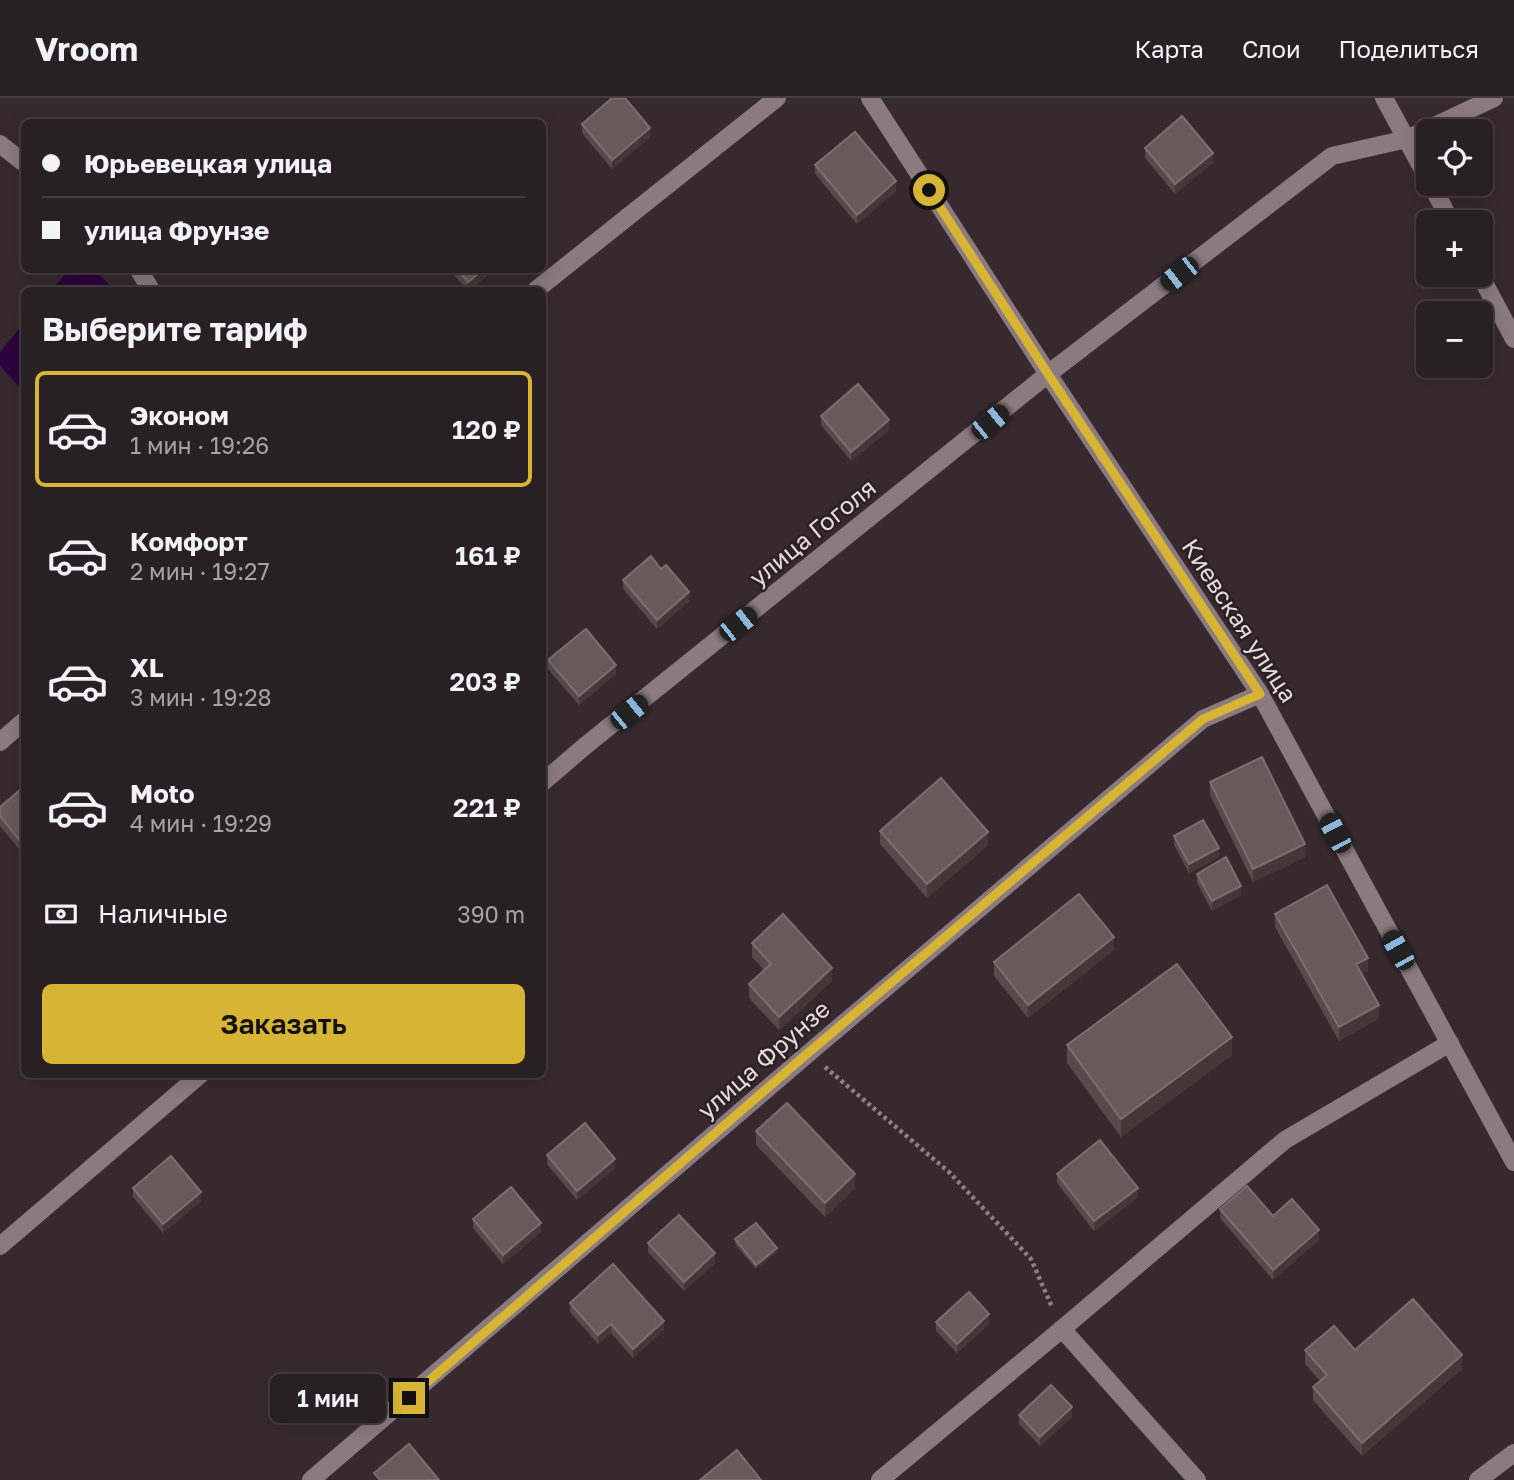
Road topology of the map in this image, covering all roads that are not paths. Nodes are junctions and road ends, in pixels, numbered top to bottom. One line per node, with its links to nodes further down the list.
1 (777, 98): 9 (street)
2 (870, 98): 12 (street, Киевская улица)
3 (1384, 98): 5 (street)
4 (1494, 98): 5 (street, улица Гоголя)
5 (1407, 139): 7 (street); 12 (street, улица Гоголя)
6 (0, 144): 8 (street)
7 (1416, 156)
8 (21, 161)
9 (540, 287)
10 (1486, 287): 11 (street)
11 (1514, 339)
12 (1048, 374): 13 (street, Киевская улица); 16 (street, улица Гоголя)
13 (1260, 694): 17 (street, Киевская улица); 23 (street, улица Фрунзе)
14 (21, 724): 15 (street)
15 (0, 743)
16 (546, 780)
17 (1450, 1043): 19 (street, Киевская улица); 21 (street)
18 (196, 1078): 20 (street)
19 (1514, 1162)
20 (0, 1246)
21 (1062, 1329): 24 (street); 25 (street)
22 (1514, 1453): 26 (street)
23 (312, 1480)
24 (880, 1480)
25 (1197, 1480)
26 (1478, 1480)

